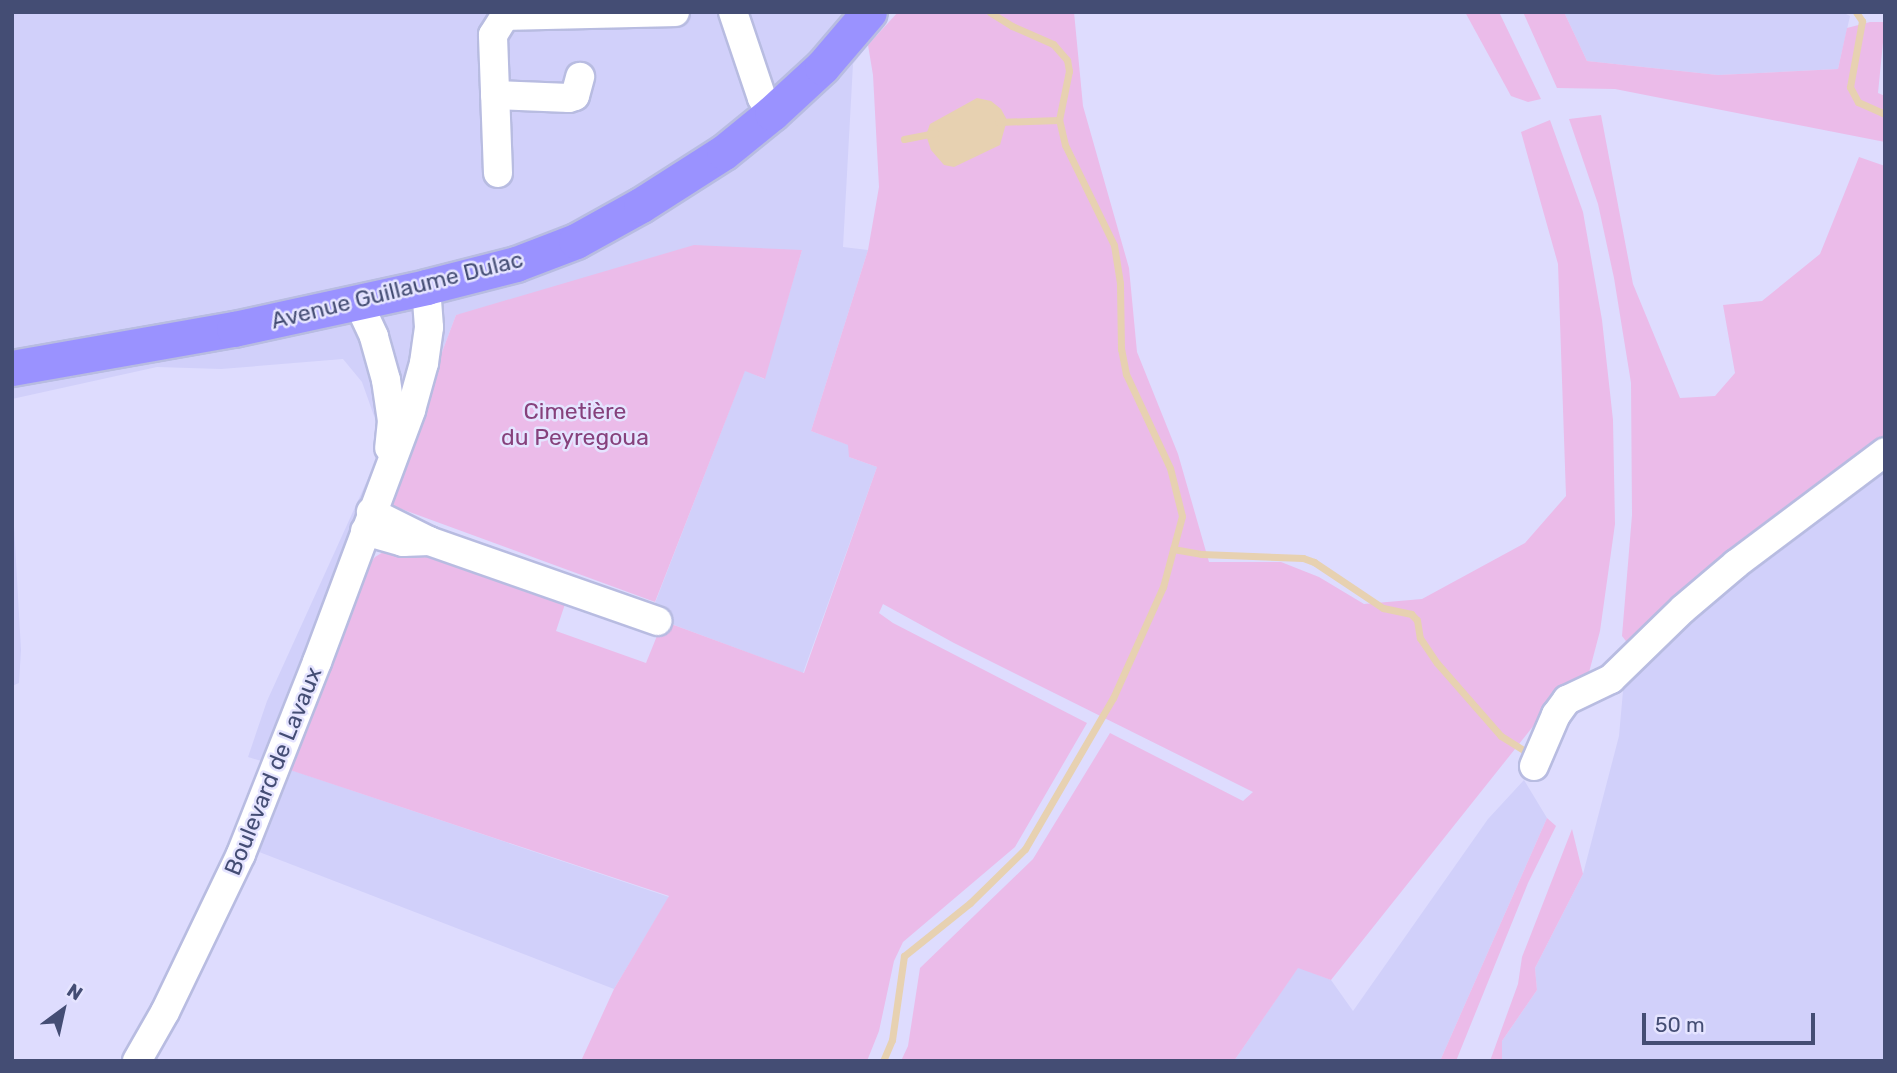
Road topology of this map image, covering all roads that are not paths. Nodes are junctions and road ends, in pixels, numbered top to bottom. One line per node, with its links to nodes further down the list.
1 (675, 12): 5 (street)
2 (733, 12): 6 (street)
3 (869, 12): 6 (main road, Avenue Guillaume Dulac)
4 (580, 78): 5 (street)
5 (495, 95): 7 (street)
6 (772, 113): 8 (main road, Avenue Guillaume Dulac)
7 (498, 173)
8 (426, 288): 9 (main road, Avenue Guillaume Dulac); 12 (street, Boulevard de Lavaux)
9 (358, 302): 10 (main road, Avenue Guillaume Dulac); 11 (street, Boulevard de Lavaux)
10 (12, 368)
11 (386, 380): 12 (street); 14 (street, Boulevard de Lavaux)
12 (418, 386): 14 (street, Boulevard de Lavaux)
13 (1885, 452): 17 (street)
14 (386, 471): 15 (street, Boulevard de Lavaux)
15 (368, 522): 16 (street); 18 (street, Boulevard de Lavaux)
16 (657, 621)
17 (1534, 766)
18 (137, 1061)

